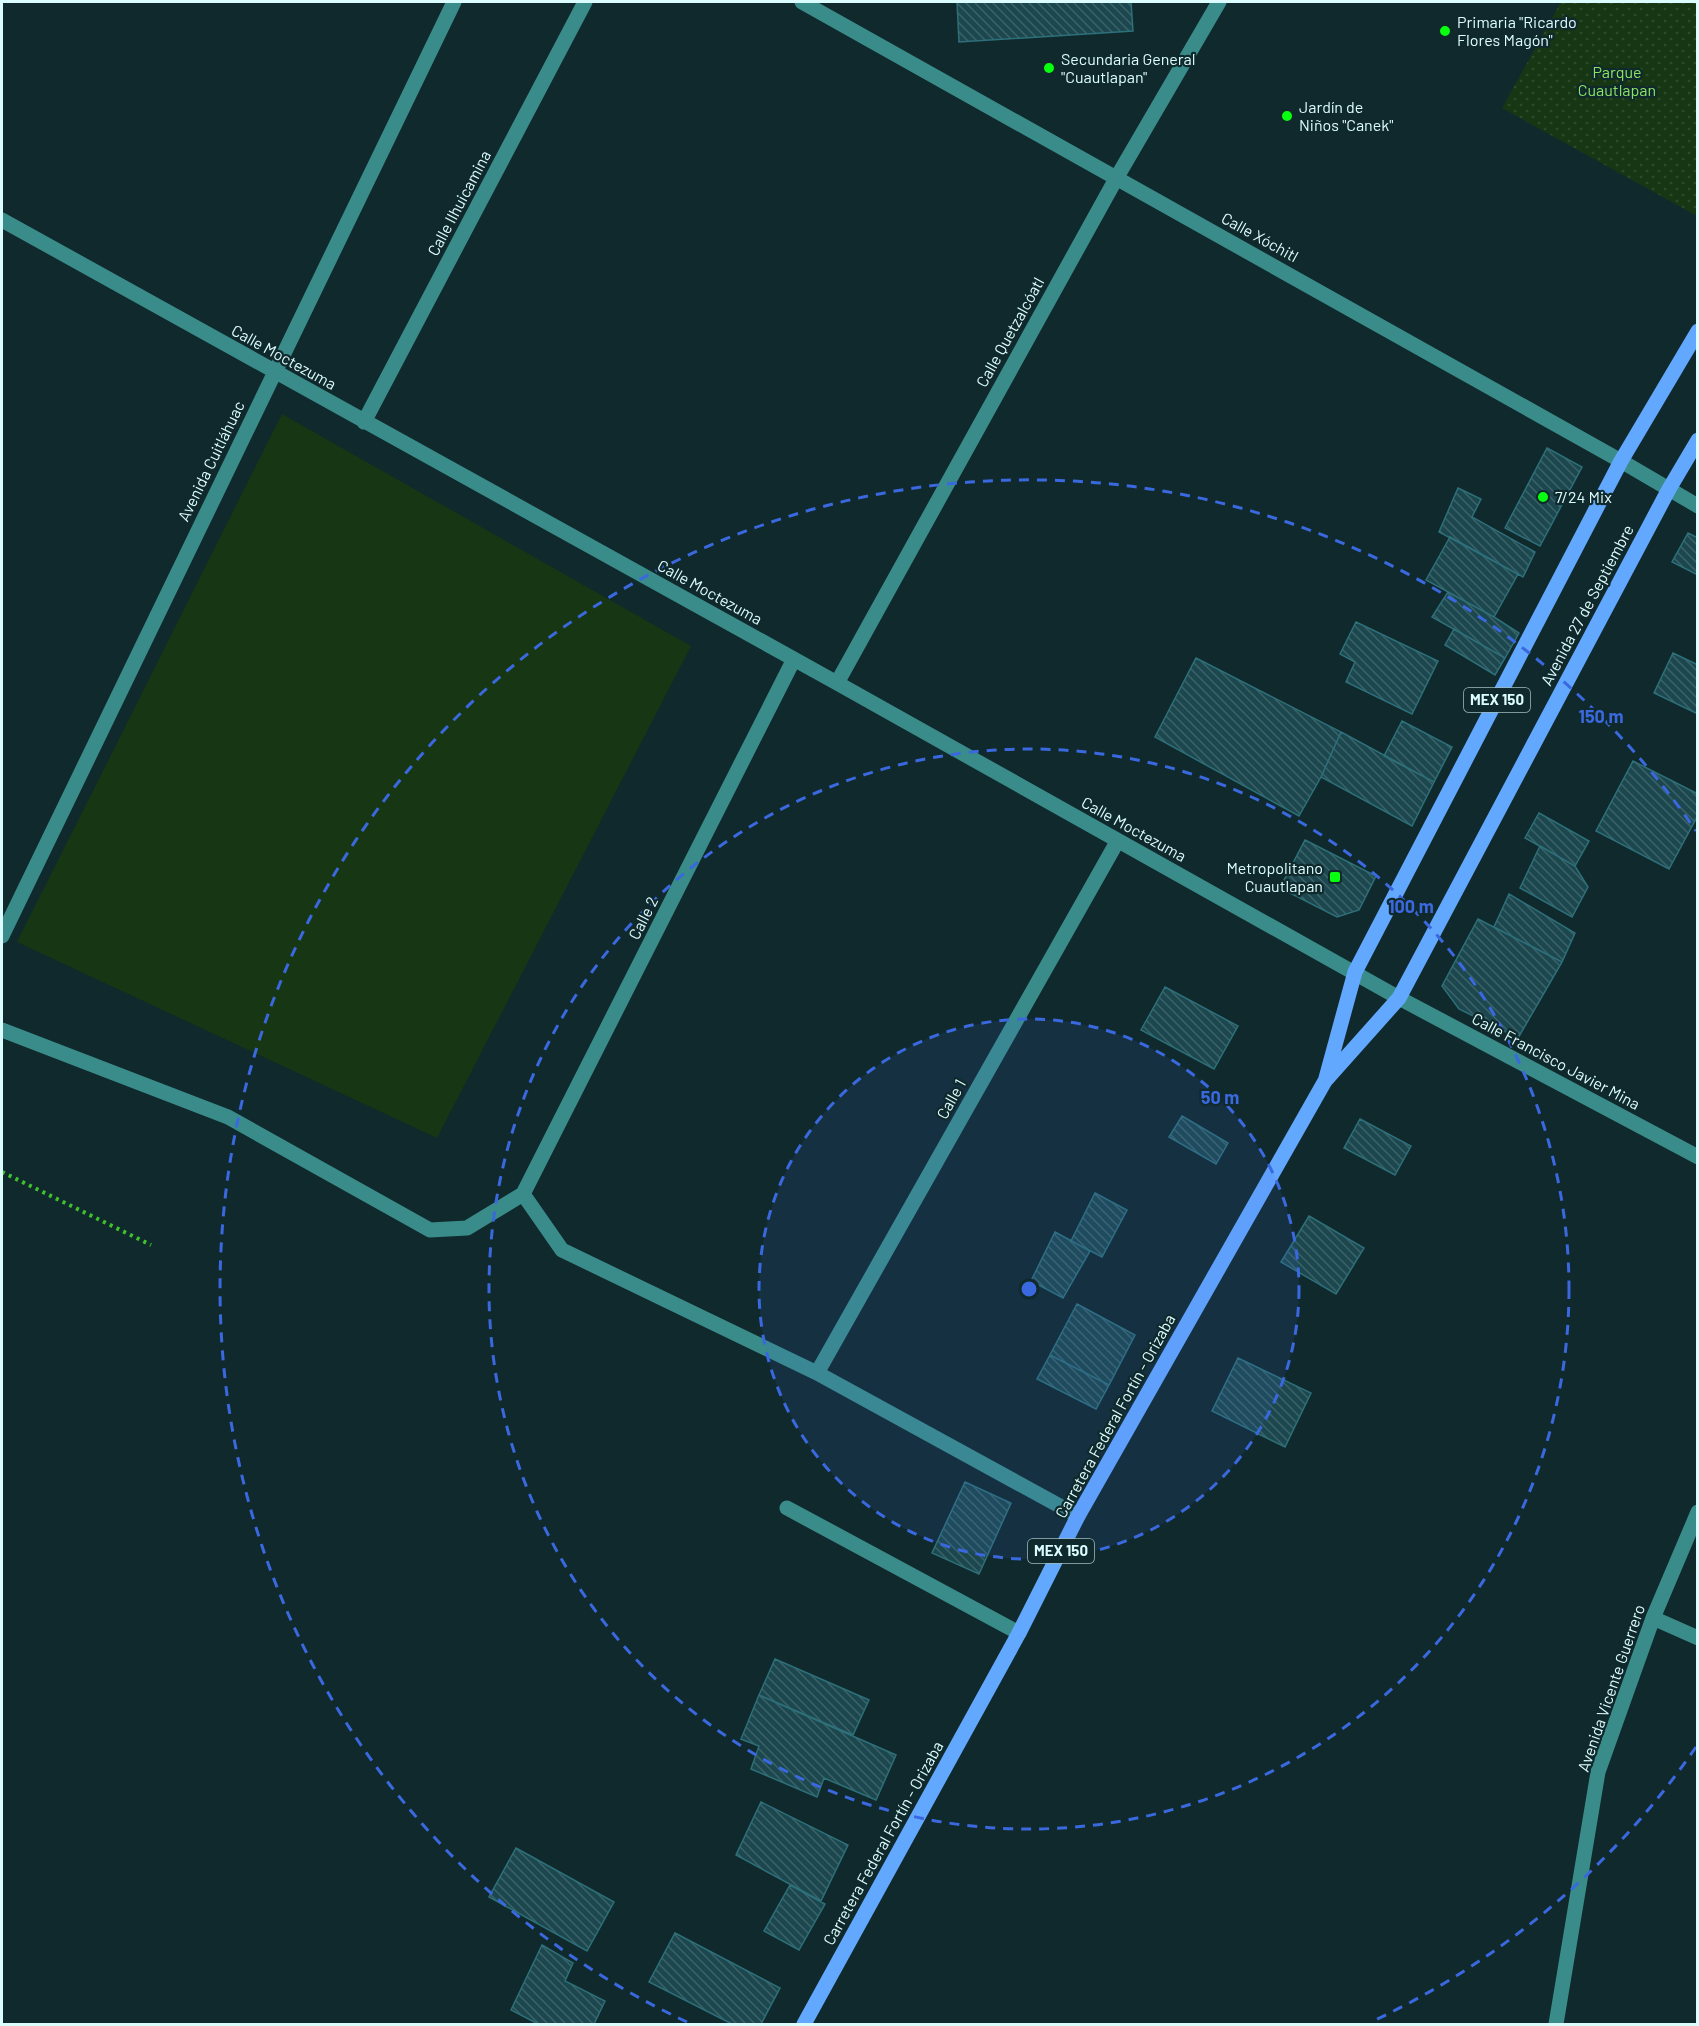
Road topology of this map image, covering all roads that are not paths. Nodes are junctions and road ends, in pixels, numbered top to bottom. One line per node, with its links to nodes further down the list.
1 (454, 2): 8 (street, Avenida Cuitláhuac)
2 (585, 2): 9 (street, Calle Ilhuicamina)
3 (802, 2): 5 (street, Calle Xóchitl)
4 (1219, 2): 5 (street, Calle Quetzalcóatl)
5 (1117, 177): 11 (street, Calle Xóchitl); 15 (street, Calle Quetzalcóatl)
6 (2, 220): 8 (street, Calle Moctezuma)
7 (1698, 331): 11 (main road, MEX 150)
8 (274, 372): 9 (street, Calle Moctezuma); 17 (street, Avenida Cuitláhuac)
9 (364, 422): 14 (street, Calle Moctezuma)
10 (1698, 440): 12 (main road, Avenida 27 de Septiembre / MEX 150)
11 (1621, 461): 12 (street, Calle Xóchitl); 18 (main road, MEX 150)
12 (1668, 489): 13 (street, Calle Xóchitl); 19 (main road, Avenida 27 de Septiembre / MEX 150)
13 (1698, 506)
14 (794, 659): 15 (street, Calle Moctezuma); 23 (street, Calle 2)
15 (837, 683): 16 (street, Calle Moctezuma)
16 (1118, 842): 18 (street, Calle Moctezuma); 24 (street, Calle 1)
17 (2, 936)
18 (1355, 972): 19 (street, Calle Moctezuma); 21 (main road, MEX 150)
19 (1399, 998): 21 (main road, Avenida 27 de Septiembre / MEX 150); 22 (street, Calle Francisco Javier Mina)
20 (2, 1030): 23 (street)
21 (1325, 1081): 27 (main road, Carretera Federal Fortín - Orizaba / MEX 150)
22 (1698, 1157)
23 (523, 1194): 24 (street)
24 (817, 1373): 27 (street)
25 (787, 1508): 29 (street)
26 (1698, 1512): 28 (street, Avenida Vicente Guerrero)
27 (1078, 1516): 29 (main road, Carretera Federal Fortín - Orizaba / MEX 150)
28 (1653, 1618): 30 (street); 32 (street, Avenida Vicente Guerrero)
29 (1019, 1633): 31 (main road, Carretera Federal Fortín - Orizaba / MEX 150)
30 (1698, 1638)
31 (804, 2025)
32 (1556, 2025)

